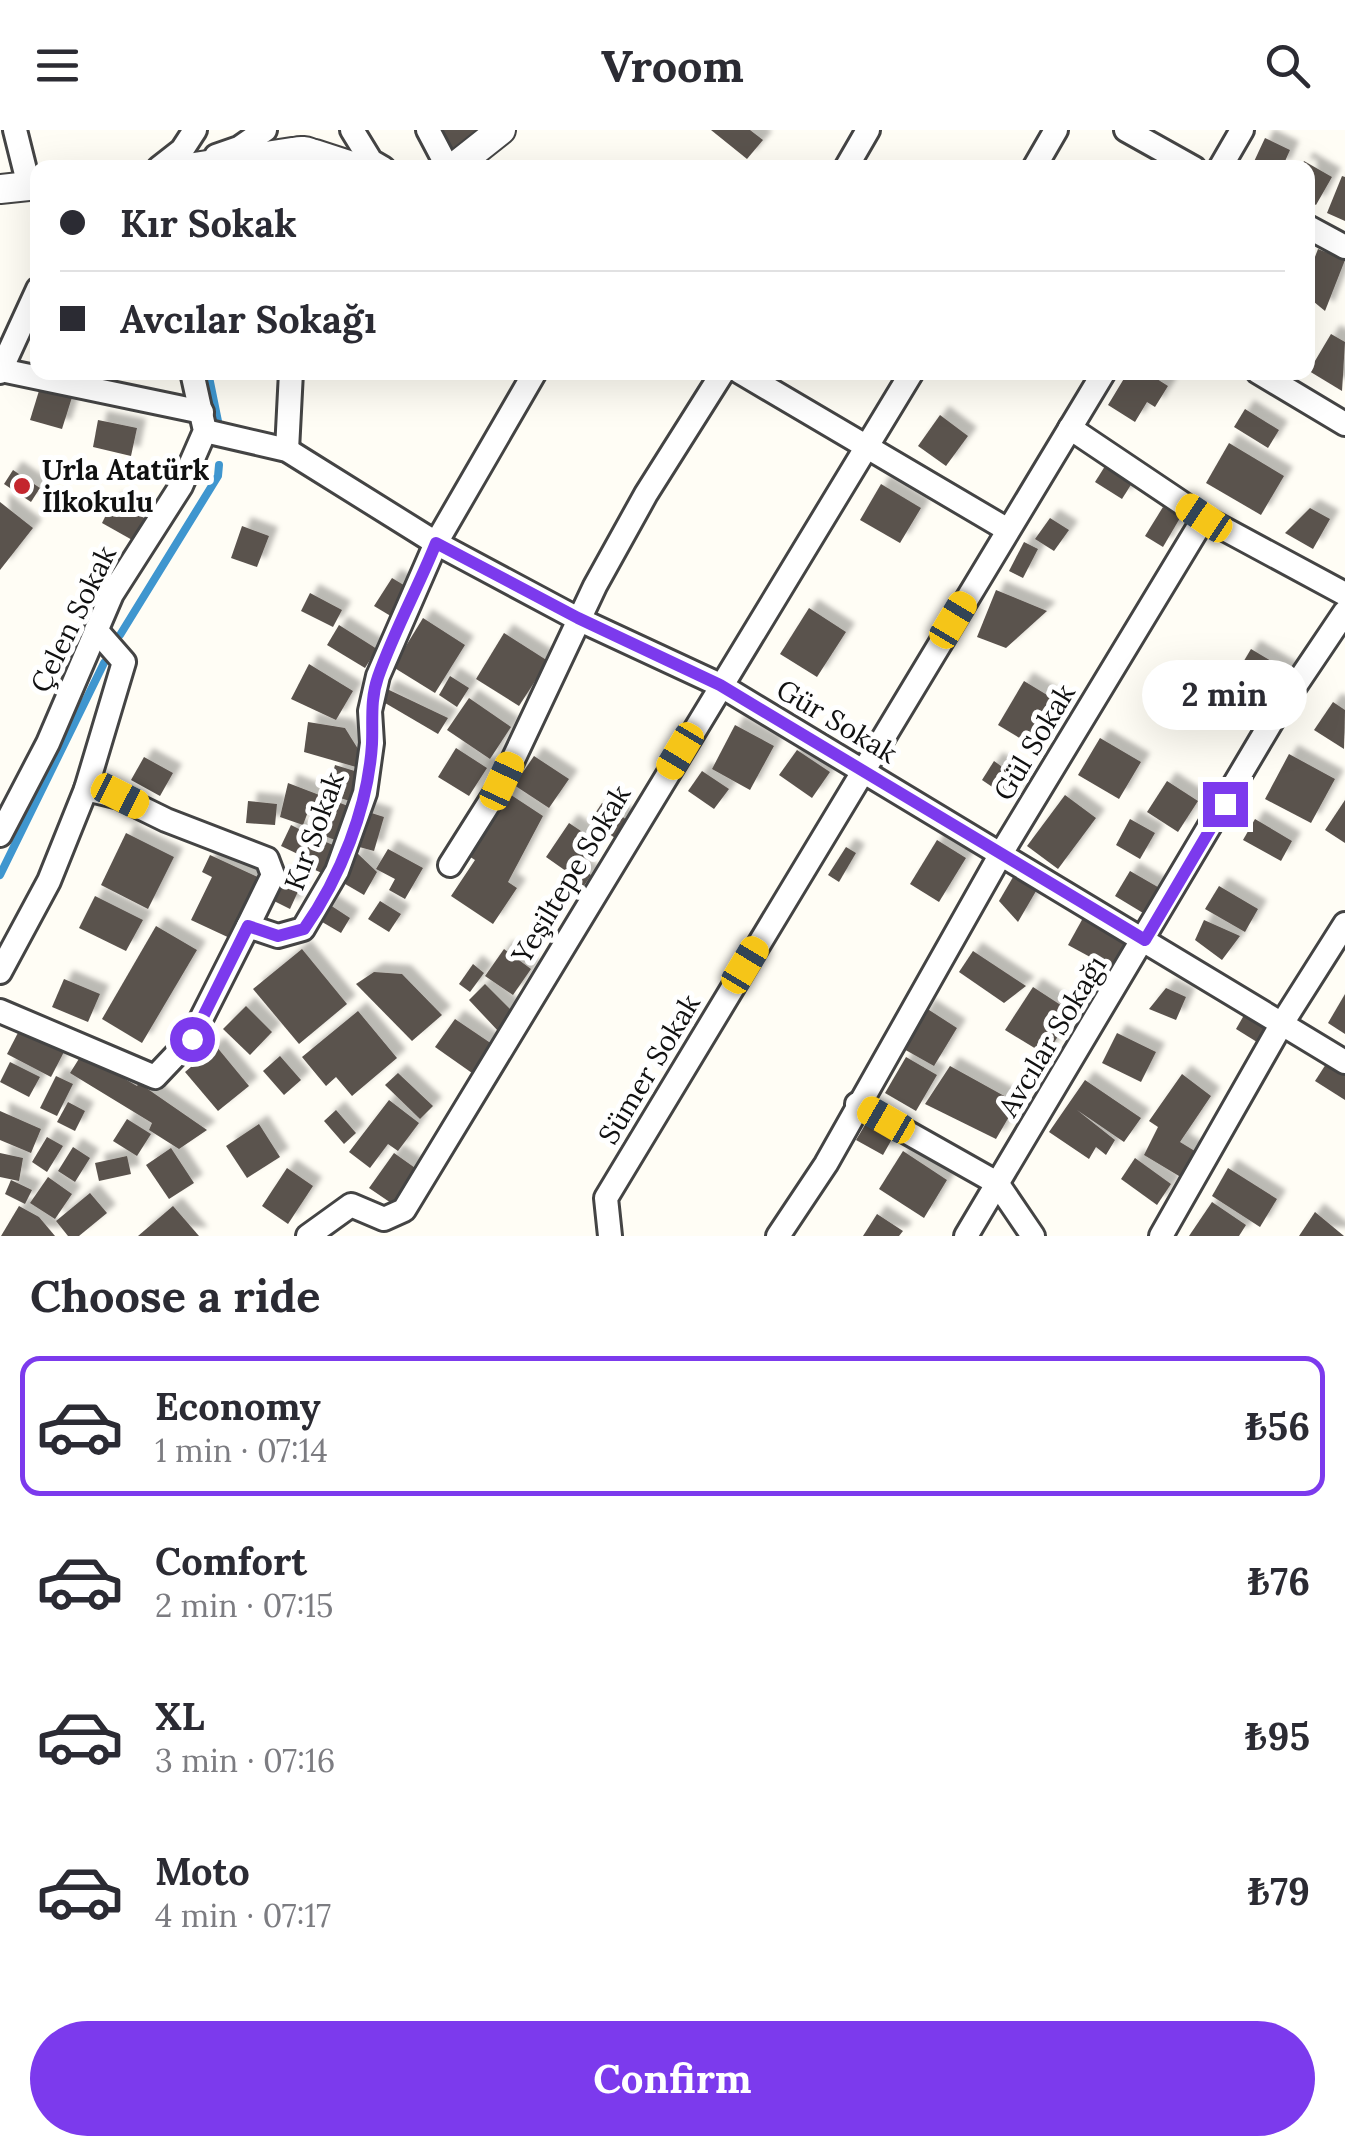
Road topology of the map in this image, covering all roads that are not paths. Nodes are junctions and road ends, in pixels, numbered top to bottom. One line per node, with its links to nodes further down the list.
1 (15, 130): 20 (street)
2 (195, 130): 11 (street)
3 (265, 130): 12 (street)
4 (352, 130): 13 (street)
5 (428, 130): 14 (street)
6 (501, 130): 15 (street)
7 (868, 130): 16 (street)
8 (1056, 130): 17 (street)
9 (1126, 130): 18 (street)
10 (1242, 130): 19 (street)
11 (169, 160)
12 (206, 160)
13 (370, 160)
14 (446, 160)
15 (462, 160)
16 (851, 160)
17 (1039, 160)
18 (1180, 160)
19 (1225, 160)
20 (30, 176)
21 (30, 185): 22 (street)
22 (0, 189)
23 (1315, 231): 24 (street)
24 (1345, 246)
25 (30, 308): 26 (street)
26 (1, 371): 27 (street, Gür Sokak)
27 (30, 378)
28 (37, 380): 37 (street, Gür Sokak)
29 (194, 380): 37 (street)
30 (291, 380): 41 (street)
31 (530, 380): 44 (street, Kır Sokak)
32 (718, 380): 47 (street)
33 (754, 380): 40 (street)
34 (907, 380): 40 (street, Yeşiltepe Sokak)
35 (1099, 380): 39 (street, Sümer Sokak)
36 (1271, 380): 38 (street)
37 (203, 422): 41 (street, Gür Sokak); 48 (street, Çelen Sokak)
38 (1345, 424)
39 (1070, 428): 42 (street); 43 (street, Sümer Sokak)
40 (868, 447): 43 (street); 49 (street, Yeşiltepe Sokak)
41 (287, 450): 44 (street, Gür Sokak)
42 (1204, 518): 45 (street); 53 (street, Gül Sokak)
43 (1008, 530): 50 (street, Sümer Sokak)
44 (436, 543): 47 (street, Gür Sokak); 56 (street, Kır Sokak)
45 (1345, 594)
46 (1345, 612): 57 (street, Avcılar Sokağı)
47 (578, 618): 49 (street, Gür Sokak); 54 (street)
48 (96, 630): 51 (street); 52 (street, Çelen Sokak)
49 (720, 685): 50 (street, Gür Sokak); 64 (street, Yeşiltepe Sokak)
50 (861, 771): 53 (street, Gür Sokak); 65 (street, Sümer Sokak)
51 (86, 789): 56 (street); 58 (street)
52 (0, 835)
53 (1002, 852): 57 (street, Gür Sokak); 62 (street, Gül Sokak)
54 (450, 864)
55 (1345, 924): 60 (street)
56 (248, 926): 59 (street)
57 (1145, 940): 60 (street, Gür Sokak); 63 (street, Avcılar Sokağı)
58 (0, 972)
59 (0, 1012)
60 (1281, 1025): 61 (street, Gür Sokak); 69 (street)
61 (1345, 1062)
62 (858, 1104): 63 (street); 66 (street, Gül Sokak)
63 (997, 1183): 67 (street, Avcılar Sokağı); 68 (street)
64 (308, 1236)
65 (610, 1236)
66 (778, 1236)
67 (966, 1236)
68 (1033, 1236)
69 (1161, 1236)

